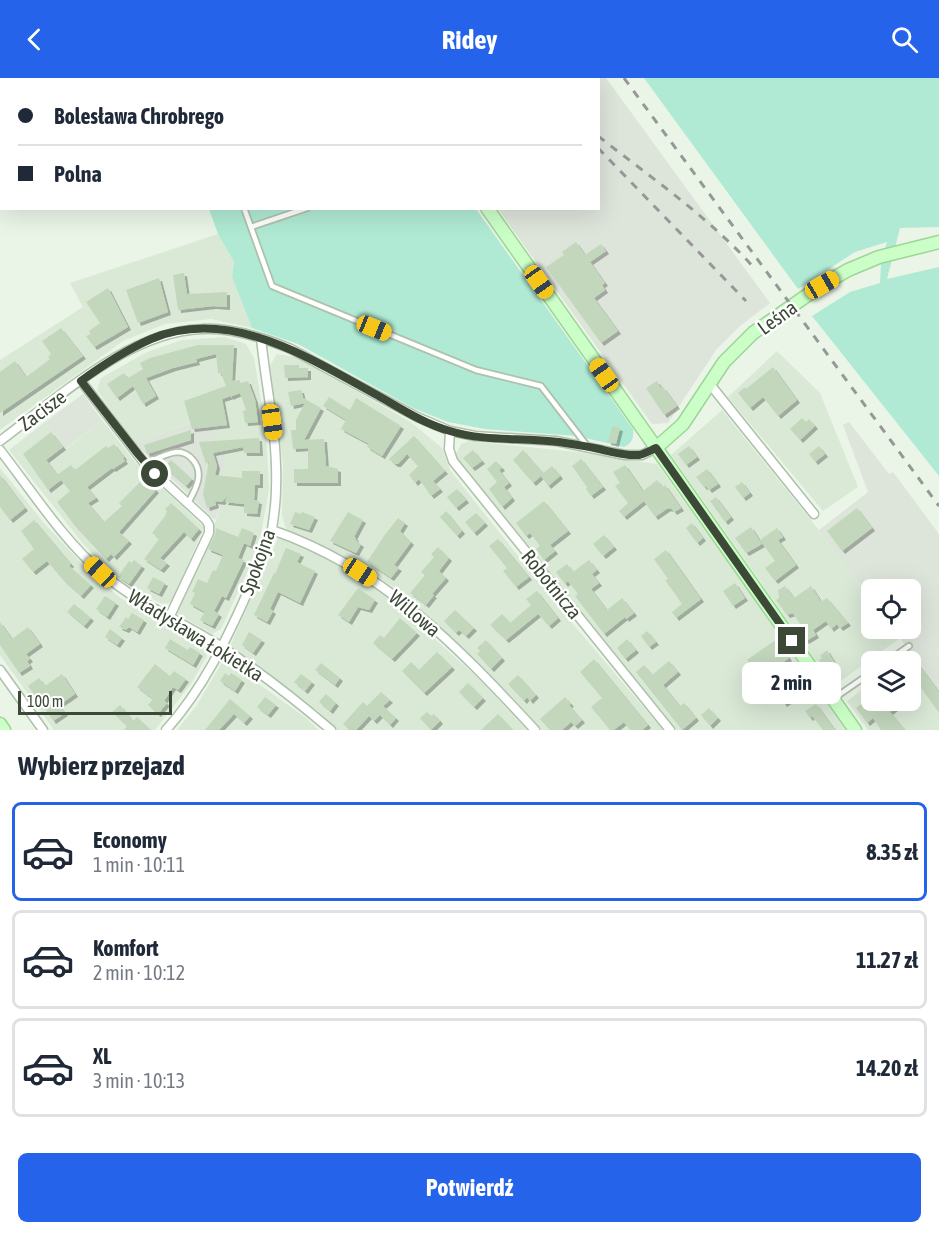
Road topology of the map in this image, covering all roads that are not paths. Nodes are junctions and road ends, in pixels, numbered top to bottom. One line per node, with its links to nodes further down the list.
1 (245, 210): 4 (lane)
2 (301, 210): 4 (lane)
3 (488, 210): 12 (street)
4 (251, 227): 11 (lane)
5 (939, 242): 8 (street, Leśna)
6 (261, 338): 7 (street, Zacisze); 9 (street, Zacisze); 17 (street, Spokojna)
7 (81, 381): 10 (street, Zacisze); 14 (street)
8 (710, 384): 12 (street, Leśna); 16 (street)
9 (450, 431): 11 (street, Zacisze); 31 (street, Robotnicza)
10 (0, 441)
11 (588, 447): 12 (street, Zacisze)
12 (656, 448): 24 (street)
13 (0, 450): 18 (street, Władysława Łokietka)
14 (146, 464): 15 (street); 15 (lane)
15 (188, 503): 18 (street)
16 (814, 514)
17 (272, 530): 20 (street, Spokojna); 30 (street, Willowa)
18 (170, 618): 20 (street, Władysława Łokietka)
19 (909, 646): 21 (lane)
20 (222, 647): 28 (street, Spokojna); 29 (street, Władysława Łokietka)
21 (902, 651)
22 (0, 670): 27 (street)
23 (861, 680): 24 (lane)
24 (833, 699): 32 (street)
25 (0, 724): 26 (street)
26 (4, 730)
27 (43, 730)
28 (166, 730)
29 (331, 730)
30 (535, 730)
31 (670, 730)
32 (855, 730)

